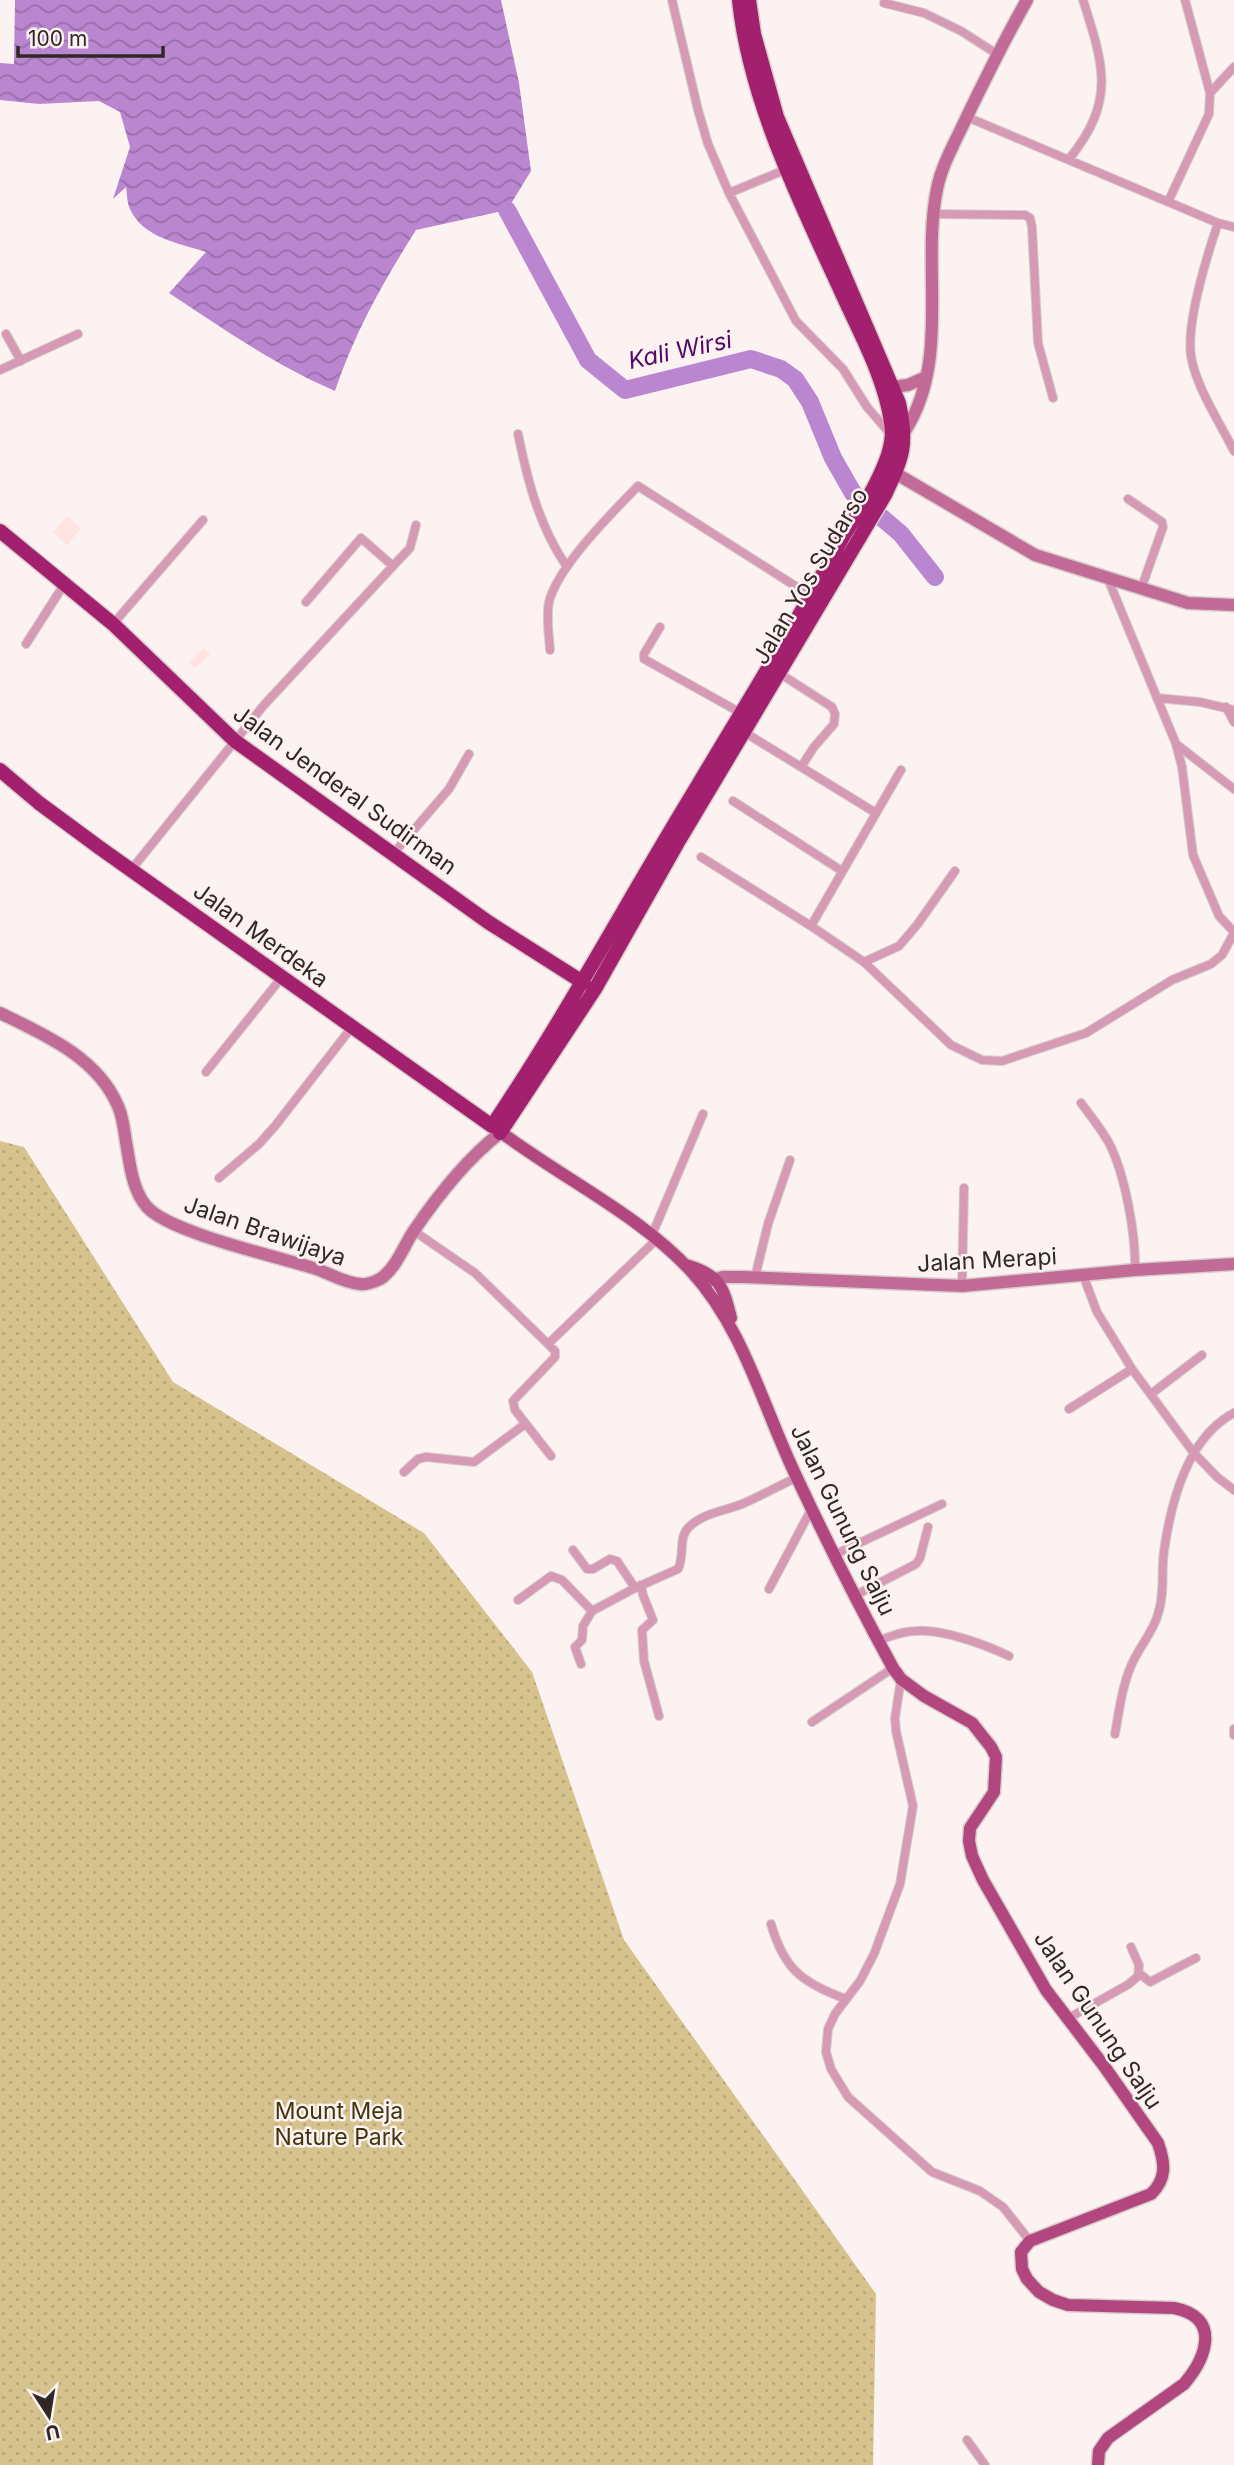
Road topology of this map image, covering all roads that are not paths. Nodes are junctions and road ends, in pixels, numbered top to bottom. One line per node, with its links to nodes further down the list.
1 (672, 0): 14 (street)
2 (739, 0): 13 (highway, Jalan Yos Sudarso)
3 (749, 0): 19 (highway, Jalan Yos Sudarso)
4 (1027, 0): 8 (street)
5 (1083, 0): 12 (street)
6 (1185, 0): 10 (street)
7 (884, 3): 8 (street)
8 (997, 54): 11 (street)
9 (1234, 67): 10 (street)
10 (1210, 93): 15 (street)
11 (967, 117): 12 (street); 16 (street)
12 (1069, 159): 15 (street)
13 (787, 169): 14 (street); 19 (highway, Jalan Yos Sudarso)
14 (729, 192): 27 (street)
15 (1168, 202): 17 (street)
16 (933, 214): 24 (street); 26 (street)
17 (1218, 223): 18 (street); 29 (street)
18 (1234, 227)
19 (828, 249): 25 (highway, Jalan Yos Sudarso); 27 (highway, Jalan Yos Sudarso)
20 (6, 334): 22 (street)
21 (78, 334): 22 (street)
22 (21, 362): 23 (street)
23 (0, 370)
24 (926, 377): 25 (street); 27 (street)
25 (892, 387): 27 (highway, Jalan Yos Sudarso)
26 (1053, 398)
27 (898, 433): 30 (highway, Jalan Yos Sudarso); 31 (highway, Jalan Yos Sudarso)
28 (518, 434): 38 (street)
29 (1234, 451)
30 (895, 473): 31 (highway, Jalan Yos Sudarso); 39 (street)
31 (880, 491): 33 (highway, Jalan Yos Sudarso)
32 (1128, 499): 41 (street)
33 (862, 519): 42 (highway, Jalan Yos Sudarso); 49 (highway, Jalan Yos Sudarso)
34 (203, 520): 45 (street)
35 (416, 525): 37 (street)
36 (0, 531): 40 (highway, Jalan Jenderal Sudirman)
37 (393, 566): 43 (street); 55 (street)
38 (567, 567): 42 (street); 48 (street)
39 (1108, 579): 41 (street); 50 (street)
40 (65, 583): 45 (highway, Jalan Jenderal Sudirman); 47 (street)
41 (1141, 589): 44 (street)
42 (811, 596): 52 (highway, Jalan Yos Sudarso)
43 (306, 603)
44 (1234, 605)
45 (113, 624): 55 (highway, Jalan Jenderal Sudirman)
46 (660, 627): 52 (street)
47 (26, 644)
48 (550, 650)
49 (779, 673): 54 (highway, Jalan Yos Sudarso); 58 (street)
50 (1157, 698): 51 (street); 56 (street)
51 (1230, 708): 53 (street)
52 (741, 713): 63 (highway, Jalan Yos Sudarso)
53 (1234, 722)
54 (744, 732): 58 (street); 63 (highway, Jalan Yos Sudarso)
55 (235, 741): 65 (highway, Jalan Jenderal Sudirman); 67 (street)
56 (1176, 744): 61 (street); 71 (street)
57 (469, 754): 65 (street)
58 (801, 766): 64 (street)
59 (0, 770): 67 (highway, Jalan Merdeka)
60 (901, 770): 64 (street)
61 (1234, 789)
62 (733, 801): 68 (street)
63 (694, 804): 74 (highway, Jalan Yos Sudarso); 80 (highway, Jalan Yos Sudarso)
64 (876, 813): 68 (street)
65 (393, 855): 74 (highway, Jalan Jenderal Sudirman)
66 (701, 857): 70 (street)
67 (131, 870): 73 (highway, Jalan Merdeka)
68 (842, 871): 70 (street)
69 (955, 871): 72 (street)
70 (811, 926): 72 (street)
71 (1234, 932): 72 (street)
72 (864, 962)
73 (282, 977): 76 (highway, Jalan Merdeka); 77 (street)
74 (584, 983): 80 (highway, Jalan Yos Sudarso)
75 (0, 1013): 84 (street, Jalan Brawijaya)
76 (352, 1027): 80 (highway, Jalan Merdeka); 82 (street)
77 (206, 1072)
78 (1081, 1103): 88 (street)
79 (703, 1114): 85 (street)
80 (496, 1129): 84 (street, Jalan Brawijaya); 85 (main road, Jalan Gunung Salju)
81 (790, 1160): 90 (street)
82 (219, 1178)
83 (964, 1188): 93 (street)
84 (414, 1231): 96 (street)
85 (655, 1237): 86 (main road, Jalan Gunung Salju); 96 (street)
86 (684, 1264): 91 (main road, Jalan Gunung Salju); 92 (main road, Jalan Gunung Salju)
87 (1234, 1264): 88 (street, Jalan Merapi)
88 (1135, 1270): 89 (street, Jalan Merapi)
89 (1083, 1275): 93 (street, Jalan Merapi); 98 (street)
90 (749, 1277): 91 (street, Jalan Merapi); 93 (street, Jalan Merapi)
91 (718, 1282): 92 (street, Jalan Merapi); 94 (street); 95 (main road, Jalan Gunung Salju)
92 (702, 1284): 94 (main road, Jalan Gunung Salju)
93 (962, 1286)
94 (711, 1295): 95 (main road, Jalan Gunung Salju)
95 (733, 1329): 106 (main road, Jalan Gunung Salju)
96 (548, 1344): 102 (street)
97 (1202, 1355): 99 (street)
98 (1132, 1369): 99 (street); 100 (street)
99 (1151, 1394): 103 (street)
100 (1069, 1409)
101 (1234, 1413): 103 (street)
102 (525, 1424): 104 (street); 105 (street)
103 (1193, 1452): 107 (street); 125 (street)
104 (551, 1456)
105 (404, 1472)
106 (796, 1478): 109 (main road, Jalan Gunung Salju); 113 (street)
107 (1234, 1490)
108 (942, 1504): 112 (street)
109 (812, 1508): 112 (main road, Jalan Gunung Salju); 114 (street)
110 (928, 1527): 115 (street)
111 (573, 1550): 113 (street)
112 (836, 1554): 115 (main road, Jalan Gunung Salju)
113 (638, 1587): 117 (street); 122 (street)
114 (769, 1589)
115 (856, 1595): 118 (main road, Jalan Gunung Salju)
116 (518, 1600): 117 (street)
117 (592, 1611): 120 (street)
118 (878, 1641): 119 (street); 121 (main road, Jalan Gunung Salju)
119 (1009, 1656)
120 (581, 1664)
121 (897, 1673): 123 (street); 131 (street); 132 (main road, Jalan Gunung Salju)
122 (659, 1716)
123 (812, 1722)
124 (1234, 1729): 126 (street)
125 (1115, 1734)
126 (1234, 1735)
127 (771, 1923): 131 (street)
128 (1131, 1947): 130 (street)
129 (1196, 1958): 130 (street)
130 (1139, 1973): 132 (street)
131 (846, 1999): 133 (street)
132 (1067, 2020): 133 (main road, Jalan Gunung Salju)
133 (1030, 2241): 136 (main road)
134 (967, 2440): 135 (street)
135 (985, 2465)
136 (1098, 2465)

